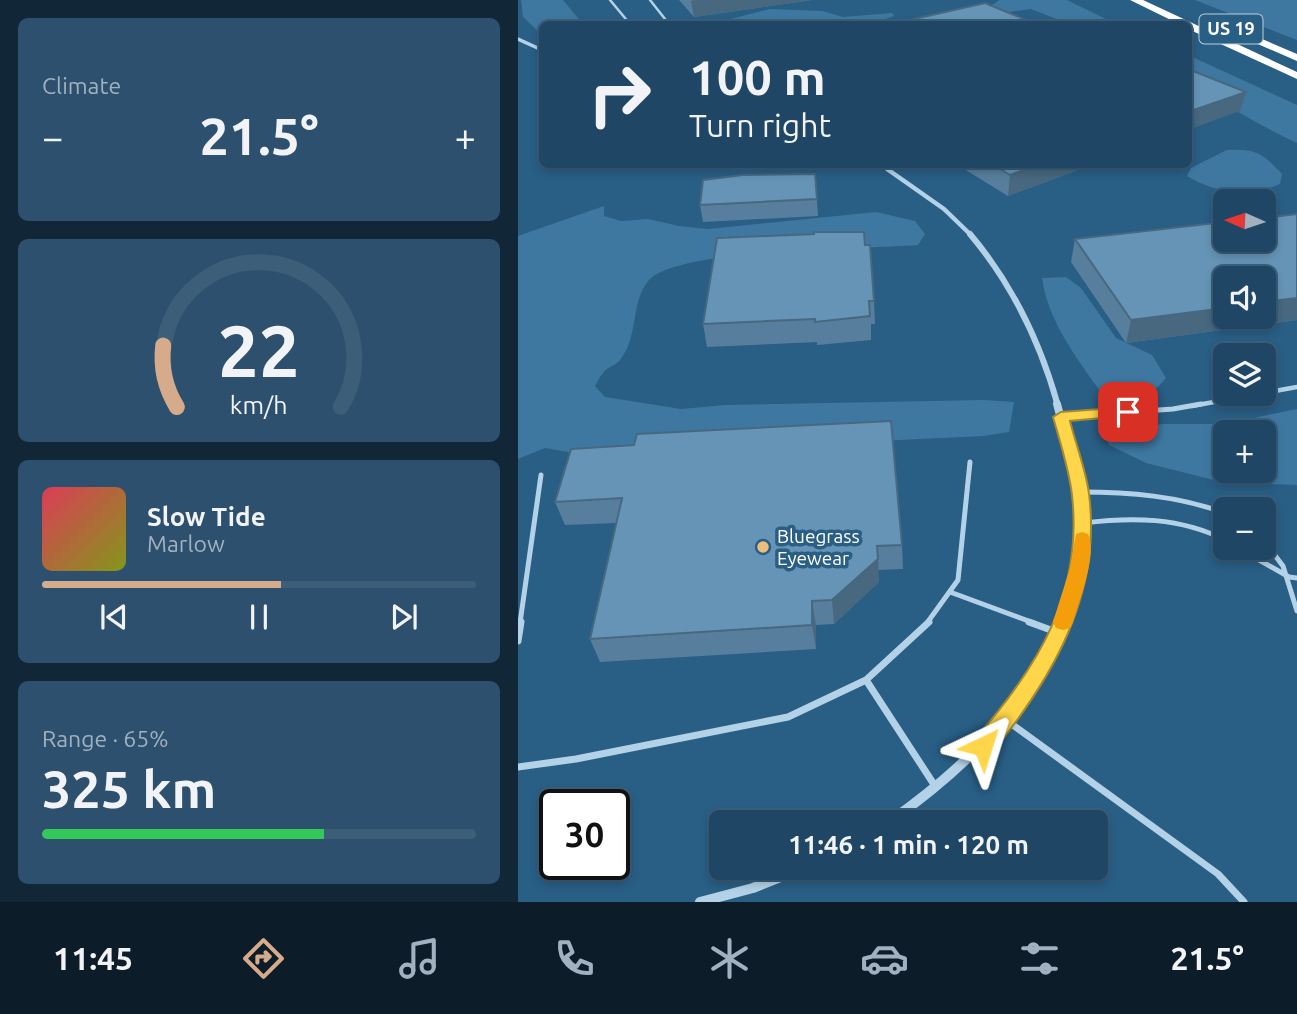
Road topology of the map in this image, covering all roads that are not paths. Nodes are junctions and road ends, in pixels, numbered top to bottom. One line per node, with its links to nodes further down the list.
1 (610, 0): 5 (lane)
2 (650, 0): 6 (lane)
3 (1129, 0): 7 (highway)
4 (1135, 0): 8 (highway, US 19)
5 (628, 21)
6 (667, 21)
7 (1178, 21)
8 (1180, 21)
9 (1213, 21): 15 (highway, US 19)
10 (1192, 26): 12 (highway, US 19)
11 (1192, 27): 12 (highway)
12 (1206, 33): 16 (highway, US 19)
13 (518, 39): 14 (street)
14 (539, 49)
15 (1297, 58)
16 (1297, 75)
17 (887, 168): 21 (street)
18 (1297, 387): 19 (lane)
19 (1276, 391)
20 (1213, 402): 21 (lane)
21 (1061, 417): 24 (street)
22 (970, 462): 31 (lane)
23 (541, 475): 34 (lane)
24 (1080, 492): 25 (lane); 26 (street)
25 (1213, 508)
26 (1083, 523): 27 (lane); 33 (street)
27 (1213, 534)
28 (1276, 554): 30 (lane)
29 (1261, 560): 30 (lane)
30 (1293, 577): 32 (lane)
31 (950, 592): 33 (lane); 35 (lane)
32 (1297, 611)
33 (1059, 633): 36 (street)
34 (518, 641)
35 (866, 680): 37 (lane); 38 (lane)
36 (1006, 720): 38 (street); 42 (lane)
37 (518, 766)
38 (936, 788): 39 (street)
39 (906, 810)
40 (773, 880): 41 (street)
41 (700, 902)
42 (1244, 902)

